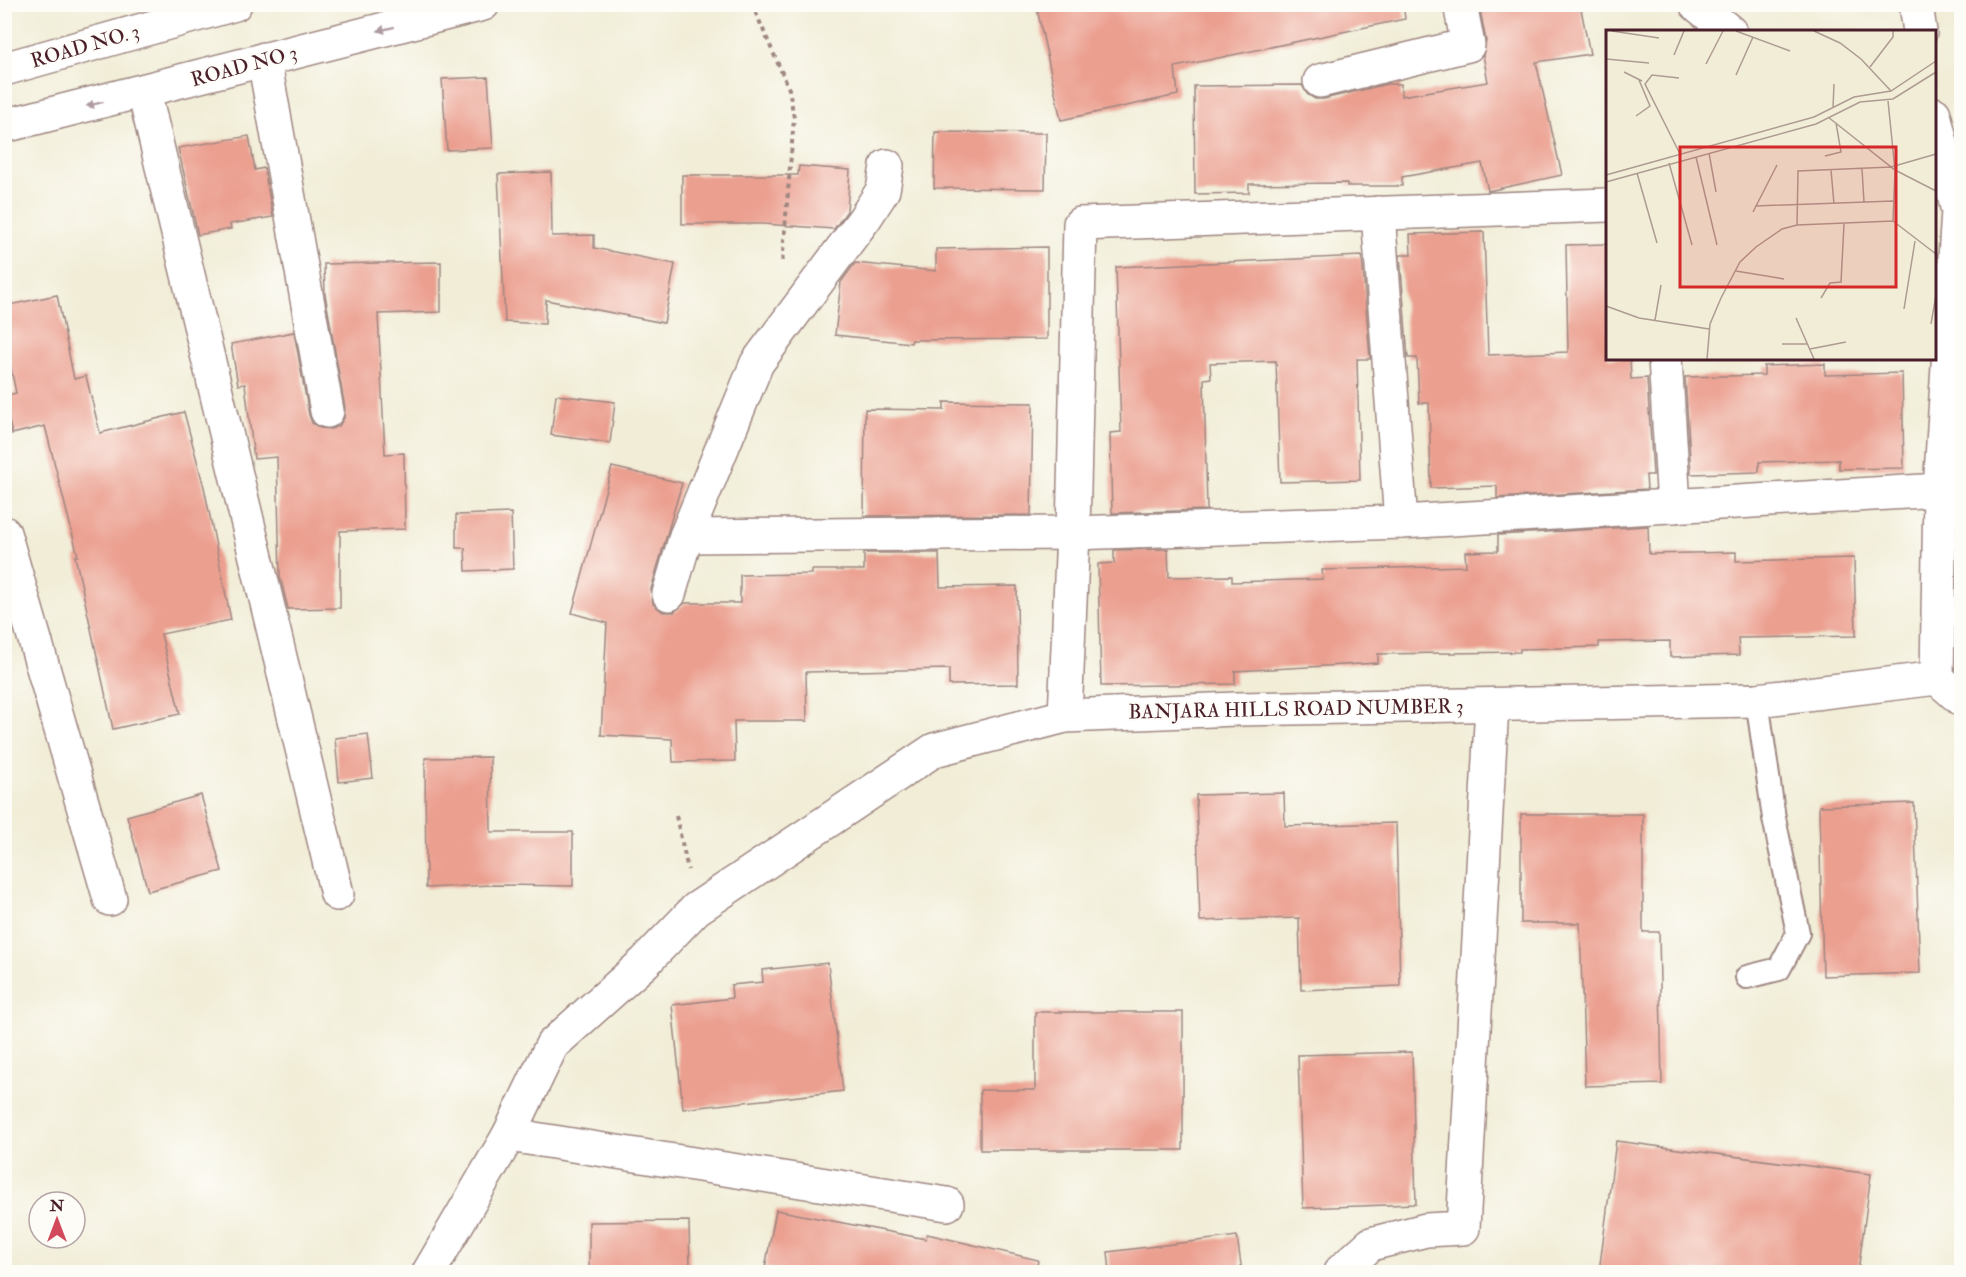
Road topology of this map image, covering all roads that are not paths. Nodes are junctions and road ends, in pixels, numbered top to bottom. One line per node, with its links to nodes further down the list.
1 (235, 4): 9 (street, ROAD NO. 3)
2 (483, 4): 8 (street, ROAD NO 3, one-way to 8)
3 (1460, 4): 10 (street)
4 (1696, 4): 6 (street)
5 (1916, 4): 7 (street)
6 (1728, 30)
7 (1920, 30)
8 (264, 59): 11 (street, ROAD NO 3); 19 (street)
9 (4, 69)
10 (1320, 81)
11 (144, 92): 13 (street, ROAD NO 3, one-way to 13); 32 (street)
12 (1936, 119): 15 (street)
13 (4, 126)
14 (887, 166): 25 (street)
15 (1950, 191): 20 (street)
16 (1606, 205): 17 (street)
17 (1378, 213): 22 (street); 23 (street)
18 (1665, 360): 21 (street)
19 (327, 411)
20 (1940, 490): 21 (street); 27 (street)
21 (1674, 506): 22 (street)
22 (1401, 522): 23 (street)
23 (1074, 532): 25 (street); 31 (street)
24 (4, 533): 33 (street)
25 (686, 537): 26 (street)
26 (669, 594)
27 (1937, 678): 28 (street, BANJARA HILLS ROAD NUMBER 3); 29 (street)
28 (1757, 700): 30 (street, BANJARA HILLS ROAD NUMBER 3); 34 (lane)
29 (1962, 700)
30 (1492, 705): 31 (street, BANJARA HILLS ROAD NUMBER 3); 38 (street)
31 (1065, 716): 35 (street, BANJARA HILLS ROAD NUMBER 3)
32 (337, 894)
33 (110, 899)
34 (1747, 976)
35 (509, 1135): 36 (street); 37 (street, BANJARA HILLS ROAD NUMBER 3)
36 (946, 1204)
37 (429, 1272)
38 (1340, 1272)

